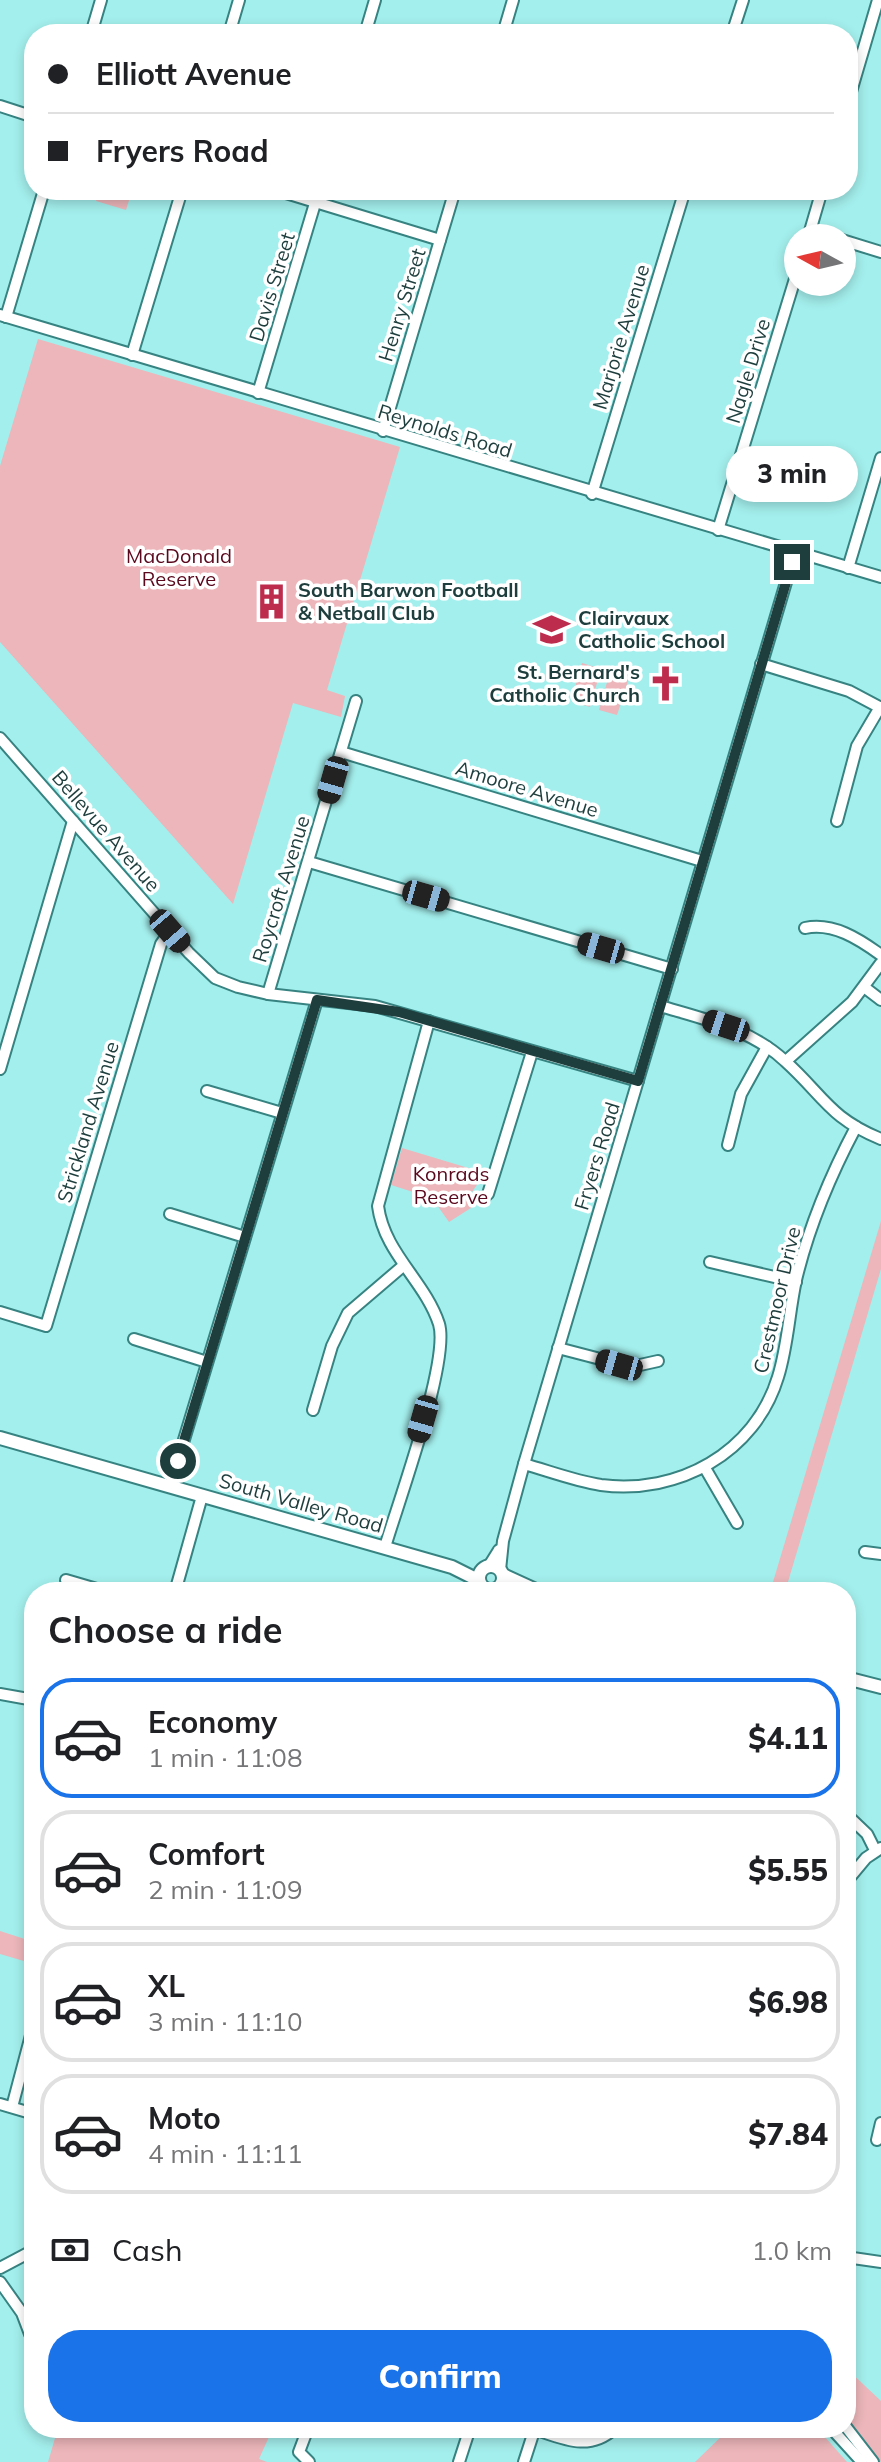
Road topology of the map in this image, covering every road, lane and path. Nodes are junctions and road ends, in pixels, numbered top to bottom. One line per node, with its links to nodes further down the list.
1 (101, 0): 7 (street)
2 (239, 0): 8 (street)
3 (375, 0): 9 (street)
4 (513, 0): 10 (street)
5 (743, 0): 11 (street)
6 (878, 0): 12 (street)
7 (94, 24)
8 (232, 24)
9 (368, 24)
10 (506, 24)
11 (735, 24)
12 (858, 68)
13 (0, 106): 14 (street)
14 (24, 114)
15 (41, 200): 27 (street)
16 (179, 200): 28 (street)
17 (309, 200): 21 (street)
18 (452, 200): 23 (street, Henry Street)
19 (682, 200): 32 (street, Marjorie Avenue)
20 (819, 200): 22 (street)
21 (316, 202): 23 (street); 29 (street, Davis Street)
22 (812, 224)
23 (440, 240): 30 (street, Henry Street)
24 (856, 244): 25 (street)
25 (881, 252)
26 (790, 296): 33 (street, Nagle Drive)
27 (3, 316): 28 (street, Reynolds Road)
28 (132, 355): 29 (street, Reynolds Road)
29 (258, 393): 30 (street, Reynolds Road)
30 (383, 431): 32 (street, Reynolds Road)
31 (881, 458): 35 (street)
32 (592, 494): 33 (street, Reynolds Road)
33 (718, 530): 34 (street, Reynolds Road)
34 (795, 552): 35 (street, Reynolds Road); 37 (street, Fryers Road)
35 (848, 568): 36 (street, Reynolds Road)
36 (881, 577)
37 (761, 664): 39 (street); 46 (street, Fryers Road)
38 (356, 701): 41 (street, Roycroft Avenue)
39 (880, 707): 43 (street)
40 (0, 738): 42 (street, Bellevue Avenue)
41 (341, 752): 46 (street, Amoore Avenue); 47 (street, Roycroft Avenue)
42 (73, 821): 44 (street, Bellevue Avenue); 45 (street)
43 (837, 821)
44 (89, 839): 45 (street); 49 (street, Bellevue Avenue)
45 (65, 856): 62 (street)
46 (702, 861): 52 (street, Fryers Road)
47 (309, 862): 52 (street); 54 (street, Roycroft Avenue)
48 (805, 928): 50 (street)
49 (170, 931): 54 (street, Bellevue Avenue); 75 (street, Strickland Avenue)
50 (881, 955)
51 (881, 963): 53 (street)
52 (672, 969): 57 (street, Fryers Road)
53 (864, 987): 56 (street); 61 (street)
54 (268, 994): 55 (street, Bellevue Avenue)
55 (317, 1000): 58 (street, Bellevue Avenue); 65 (street)
56 (881, 1000)
57 (660, 1006): 59 (street); 63 (street, Fryers Road)
58 (429, 1021): 60 (street, Bellevue Avenue); 73 (street)
59 (767, 1047): 61 (street); 68 (street)
60 (532, 1052): 63 (street, Bellevue Avenue); 69 (street)
61 (786, 1061): 66 (street)
62 (0, 1069)
63 (638, 1081): 77 (street, Fryers Road)
64 (207, 1091): 65 (street)
65 (282, 1113): 71 (street)
66 (856, 1127): 67 (street); 74 (street, Crestmoor Drive)
67 (881, 1139)
68 (728, 1145)
69 (488, 1194)
70 (170, 1214): 71 (street)
71 (245, 1237): 79 (street)
72 (710, 1262): 74 (street)
73 (403, 1266): 80 (street); 87 (street)
74 (796, 1282): 83 (street, Crestmoor Drive)
75 (0, 1312)
76 (134, 1339): 79 (street)
77 (558, 1348): 78 (street); 82 (street, Fryers Road)
78 (658, 1361)
79 (207, 1362): 84 (street)
80 (313, 1410)
81 (0, 1438): 84 (main road, South Valley Road)
82 (524, 1464): 83 (street, Crestmoor Drive); 91 (street, Fryers Road)
83 (705, 1468): 86 (street)
84 (170, 1486): 85 (main road, South Valley Road)
85 (202, 1496): 87 (main road, South Valley Road); 93 (street)
86 (737, 1523)
87 (385, 1547): 91 (main road, South Valley Road)
88 (865, 1552): 89 (street)
89 (881, 1554)
90 (66, 1580): 92 (street)
91 (490, 1581)
92 (73, 1582)
93 (178, 1582)
94 (856, 1681): 95 (main road)
95 (881, 1687)
96 (0, 1694): 97 (street)
97 (24, 1698)
98 (856, 1824): 99 (street)
99 (878, 1849): 100 (street)
100 (856, 1872)
101 (24, 2058): 103 (street)
102 (0, 2104): 103 (street)
103 (12, 2107): 104 (street)
104 (24, 2111)
105 (881, 2123): 106 (street)
106 (877, 2140)
107 (24, 2255): 110 (street)
108 (856, 2258): 109 (street)
109 (881, 2262)
110 (0, 2268)
111 (0, 2282): 112 (street)
112 (24, 2318)
113 (303, 2438): 120 (street)
114 (467, 2438): 121 (street)
115 (532, 2438): 122 (street)
116 (564, 2438): 117 (street)
117 (600, 2438)
118 (840, 2438): 123 (street)
119 (854, 2438): 124 (street)
120 (306, 2460)
121 (459, 2462)
122 (524, 2462)
123 (862, 2462)
124 (873, 2462)

